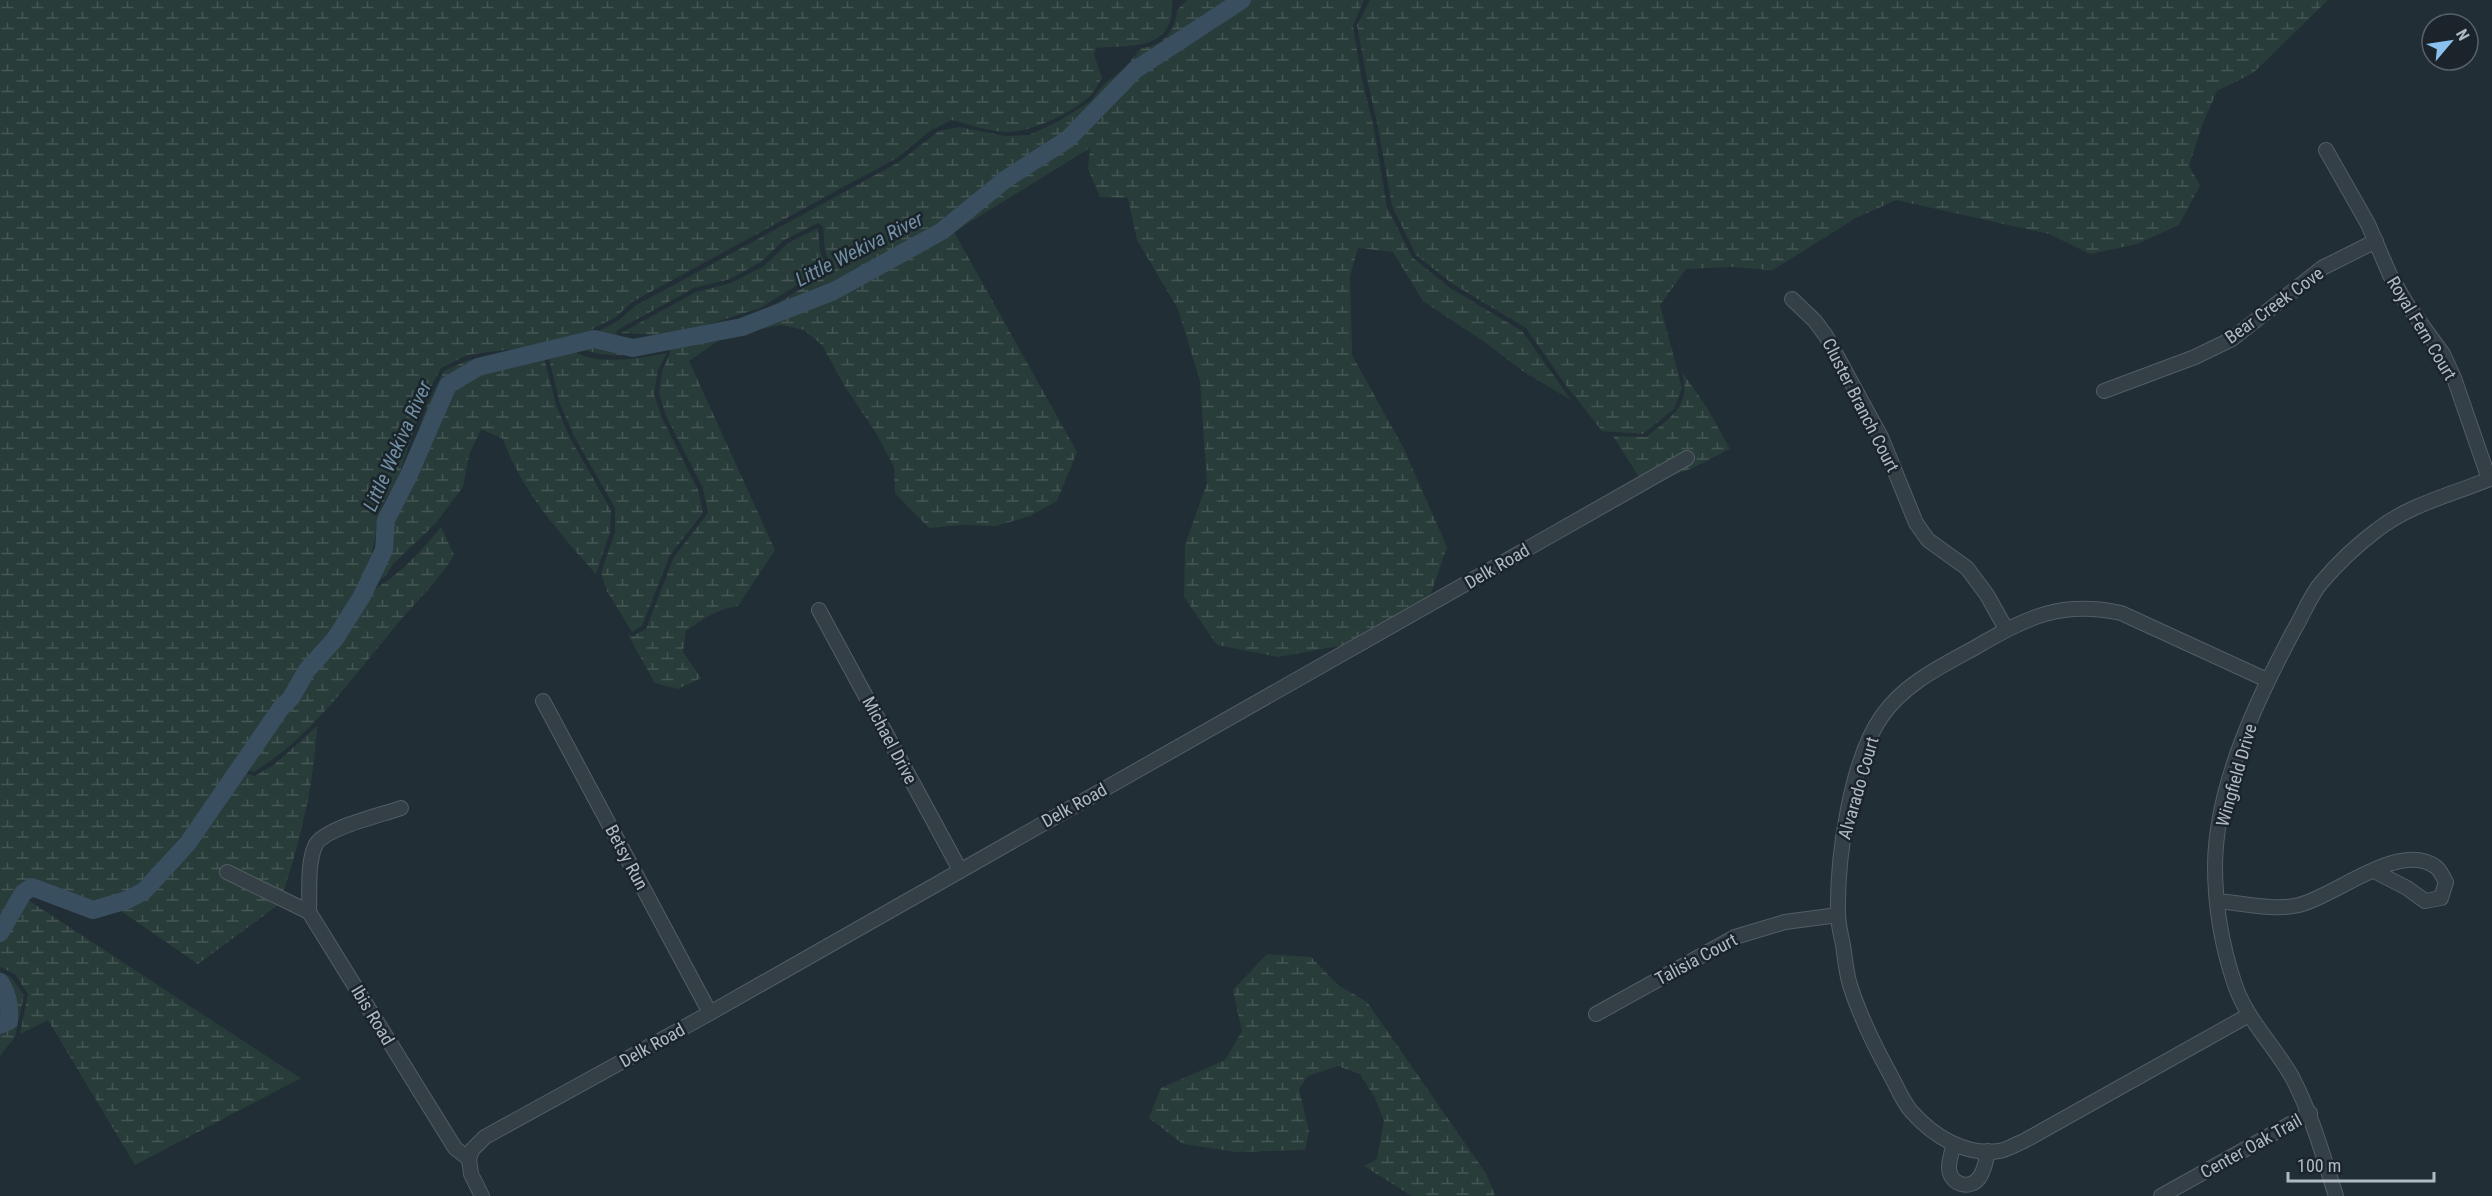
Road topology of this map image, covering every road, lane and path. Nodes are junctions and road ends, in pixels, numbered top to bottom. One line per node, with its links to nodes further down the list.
1 (2326, 150): 2 (street, Royal Fern Court)
2 (2376, 241): 4 (street, Bear Creek Cove); 6 (street, Royal Fern Court)
3 (1792, 299): 8 (street, Cluster Branch Court)
4 (2104, 391)
5 (1687, 458): 12 (street, Delk Road)
6 (2490, 478): 9 (street, Wingfield Drive)
7 (819, 610): 12 (street, Michael Drive)
8 (2006, 630): 9 (street, Alvarado Court); 17 (street, Alvarado Court)
9 (2267, 680): 15 (street, Wingfield Drive)
10 (543, 701): 18 (street, Betsy Run)
11 (401, 808): 16 (street)
12 (960, 870): 18 (street, Delk Road)
13 (2374, 871): 13 (street); 15 (street)
14 (227, 872): 16 (street)
15 (2217, 901): 20 (street, Wingfield Drive)
16 (309, 912): 24 (street, Ibis Road)
17 (1838, 915): 19 (street, Talisia Court); 22 (street, Alvarado Court)
18 (710, 1013): 24 (street, Delk Road)
19 (1596, 1014)
20 (2249, 1016): 21 (street, Wingfield Drive); 23 (street, Alvarado Court)
21 (2310, 1113): 26 (street, Center Oak Trail); 27 (street, Wingfield Drive)
22 (1954, 1144): 23 (street, Alvarado Court); 23 (street)
23 (1988, 1151)
24 (469, 1159): 25 (street, Ibis Road)
25 (482, 1196)
26 (2161, 1196)
27 (2336, 1196)

